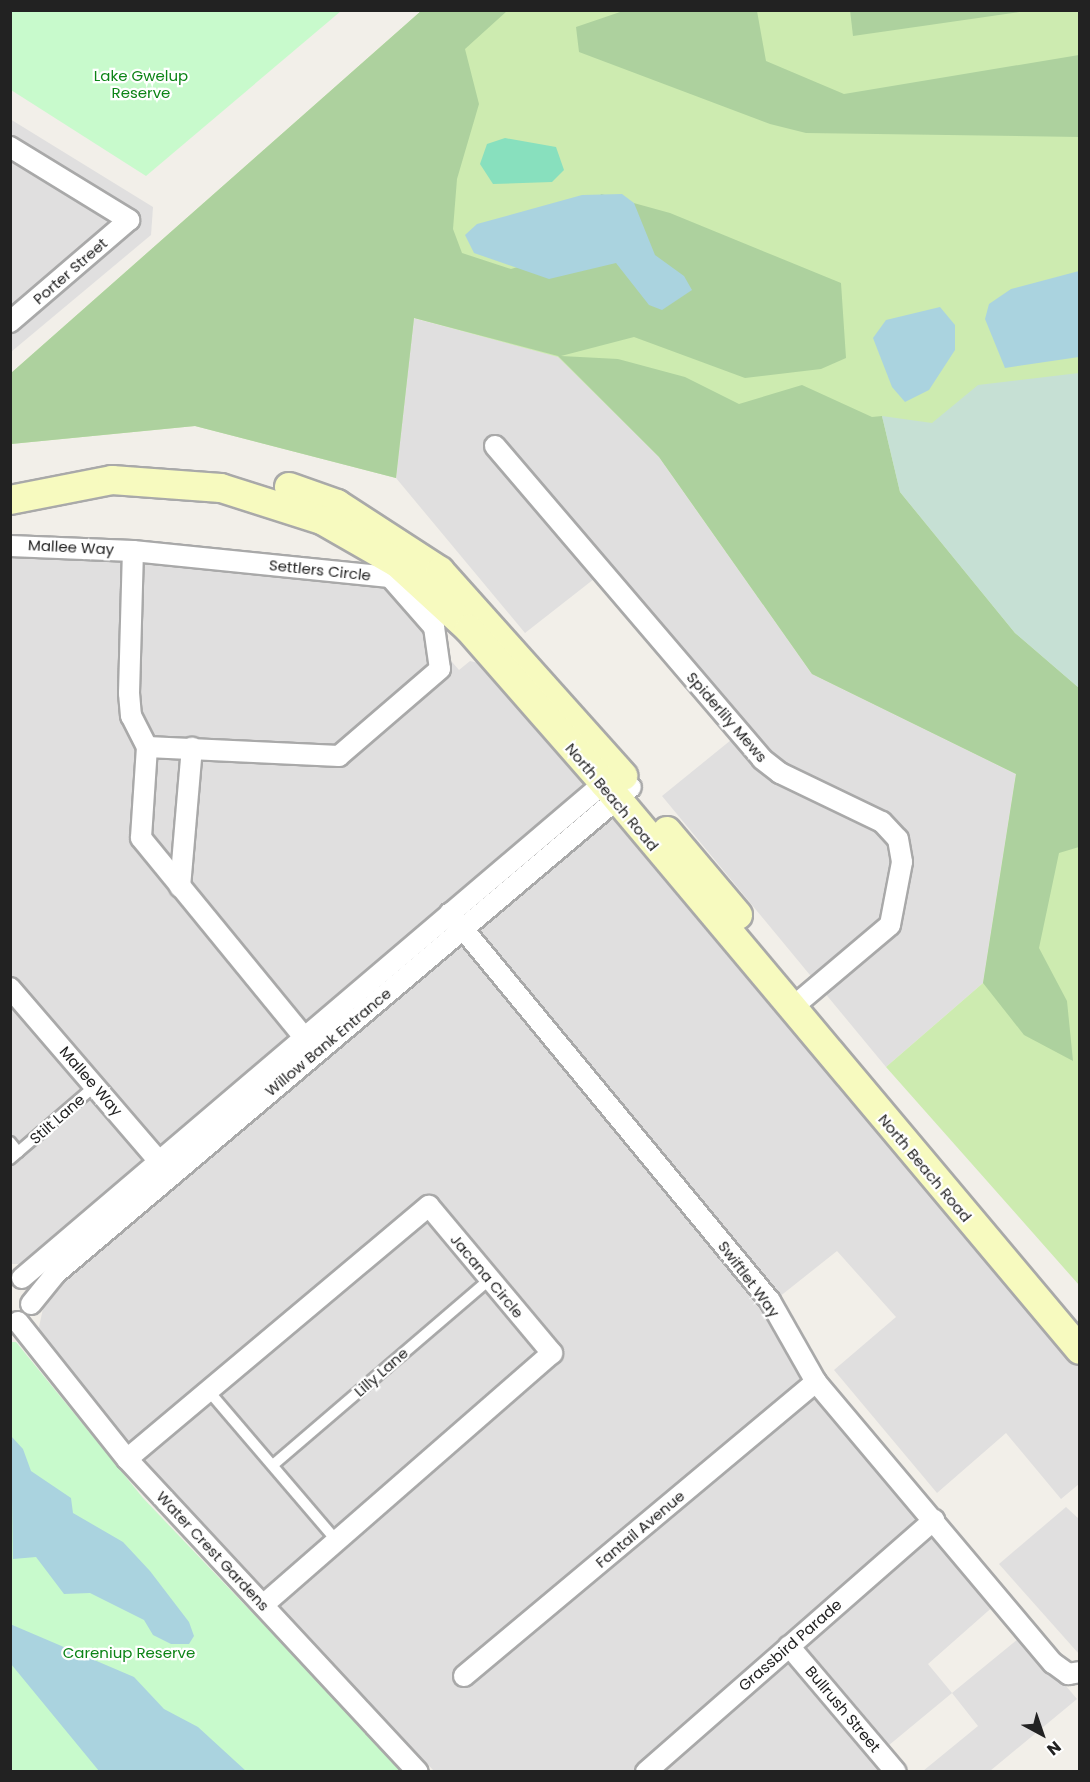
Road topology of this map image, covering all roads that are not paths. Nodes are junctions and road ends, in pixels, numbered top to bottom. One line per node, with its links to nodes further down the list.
1 (10, 147): 2 (street, Porter Street)
2 (10, 322)
3 (495, 446): 15 (street, Spiderlily Mews)
4 (10, 481): 10 (main road, North Beach Road)
5 (10, 500): 10 (main road, North Beach Road)
6 (10, 546): 7 (street, Mallee Way)
7 (133, 551): 8 (street); 9 (street, Settlers Circle)
8 (147, 747): 9 (street, Settlers Circle); 11 (street)
9 (192, 748): 11 (street)
10 (618, 785): 12 (street, Willow Bank Entrance); 13 (street, Willow Bank Entrance); 15 (main road, North Beach Road)
11 (180, 887): 16 (street)
12 (450, 913): 13 (street, Swiftlet Way); 16 (street, Willow Bank Entrance)
13 (463, 929): 17 (street, Willow Bank Entrance); 29 (street, Swiftlet Way)
14 (10, 988): 18 (street, Mallee Way)
15 (799, 1002): 27 (main road, North Beach Road); 28 (main road, North Beach Road)
16 (304, 1035): 17 (street); 21 (street, Willow Bank Entrance)
17 (316, 1052): 22 (street, Willow Bank Entrance)
18 (95, 1086): 20 (lane, Stilt Lane); 21 (street, Mallee Way)
19 (10, 1142): 20 (lane, Stilt Lane)
20 (14, 1155)
21 (157, 1158): 22 (street, Mallee Way); 23 (street, Willow Bank Entrance)
22 (171, 1175): 25 (street, Willow Bank Entrance)
23 (16, 1275): 25 (street)
24 (490, 1279): 30 (street, Jacana Circle); 32 (lane, Lilly Lane); 34 (street, Jacana Circle)
25 (31, 1304): 26 (street, Willow Bank Entrance)
26 (14, 1323): 31 (street, Water Crest Gardens)
27 (1080, 1325)
28 (1080, 1350)
29 (816, 1382): 33 (street, Swiftlet Way); 38 (street, Fantail Avenue)
30 (207, 1389): 31 (street, Jacana Circle); 32 (lane)
31 (127, 1459): 35 (street, Water Crest Gardens)
32 (273, 1465): 34 (lane)
33 (934, 1520): 36 (street, Grassbird Parade); 37 (street, Swiftlet Way)
34 (336, 1540): 35 (street, Jacana Circle)
35 (263, 1605): 39 (street, Water Crest Gardens)
36 (789, 1646): 40 (street, Grassbird Parade); 41 (street, Bullrush Street)
37 (1074, 1673)
38 (464, 1676)
39 (418, 1772)
40 (646, 1772)
41 (896, 1772)

